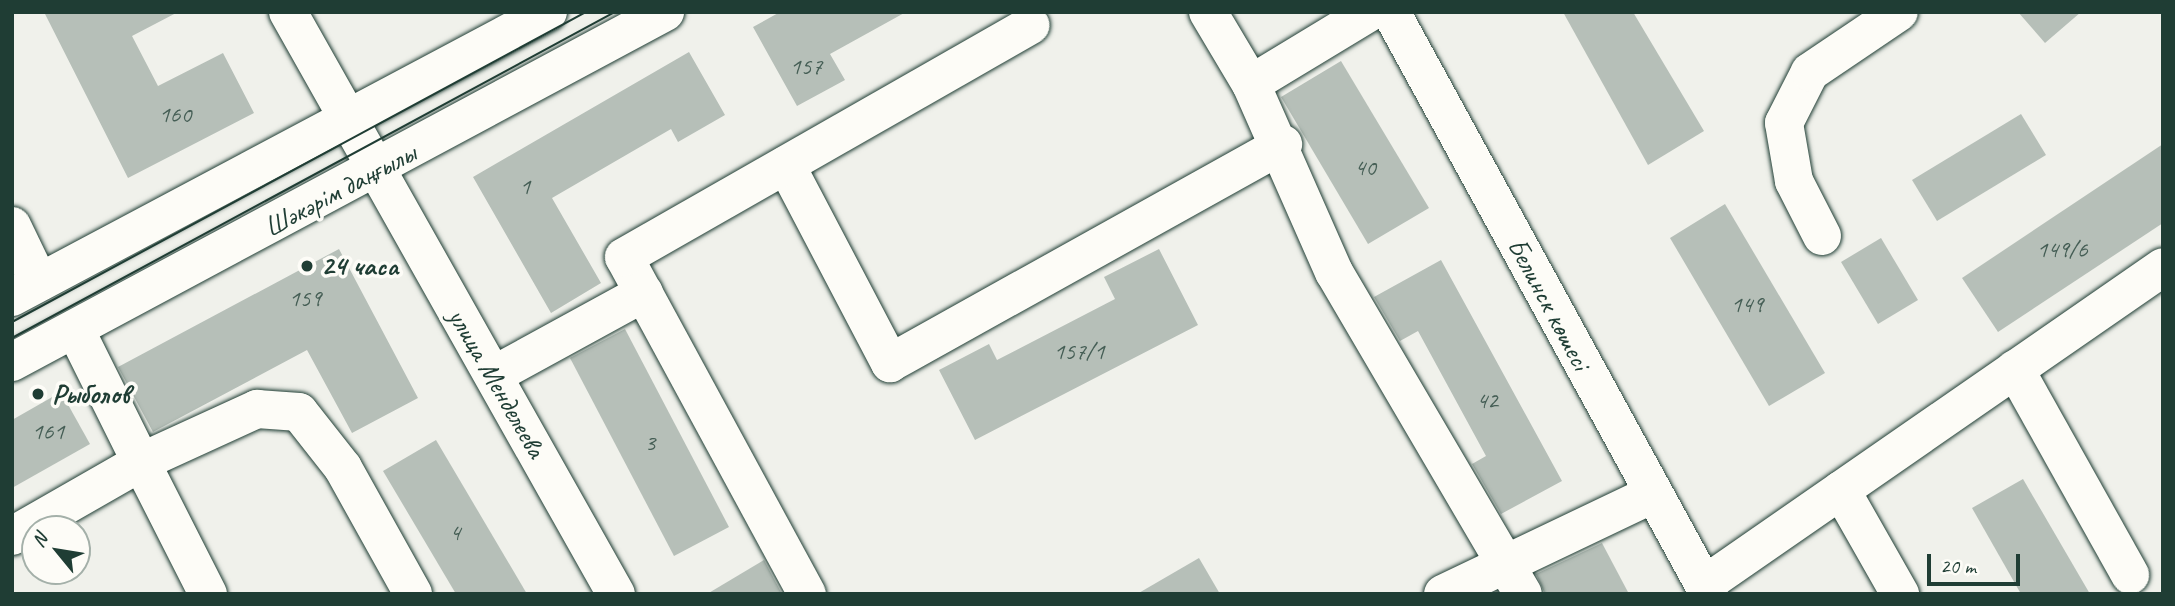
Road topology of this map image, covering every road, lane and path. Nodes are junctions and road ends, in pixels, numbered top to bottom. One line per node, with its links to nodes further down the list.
1 (288, 12): 10 (main road, улица Менделеева)
2 (548, 12): 10 (main road, Шәкәрім даңғылы)
3 (665, 12): 13 (main road, Шәкәрім даңғылы)
4 (1208, 12): 9 (main road)
5 (1370, 12): 9 (main road)
6 (1391, 12): 25 (main road, Белинск көшесі)
7 (1899, 12): 15 (main road)
8 (1031, 25): 12 (main road)
9 (1251, 84): 11 (main road)
10 (348, 120): 13 (main road, улица Менделеева); 17 (main road, Шәкәрім даңғылы)
11 (1283, 144): 12 (main road); 28 (main road)
12 (786, 165): 18 (main road)
13 (376, 173): 19 (main road, Шәкәрім даңғылы); 22 (main road, улица Менделеева)
14 (12, 226): 17 (main road)
15 (1822, 236)
16 (2163, 267): 21 (main road)
17 (26, 289)
18 (644, 293): 22 (main road); 33 (main road)
19 (75, 329): 20 (main road, Шәкәрім даңғылы); 23 (main road)
20 (12, 362)
21 (2015, 369): 24 (main road); 27 (main road)
22 (494, 375): 32 (main road, улица Менделеева)
23 (141, 461): 26 (main road); 30 (main road); 31 (main road)
24 (1841, 490): 29 (main road); 35 (main road)
25 (1651, 495): 28 (main road); 29 (main road, Белинск көшесі)
26 (12, 536)
27 (2130, 575)
28 (1515, 579): 34 (main road)
29 (1707, 589)
30 (208, 594)
31 (413, 594)
32 (616, 594)
33 (807, 594)
34 (1443, 594)
35 (1900, 594)

